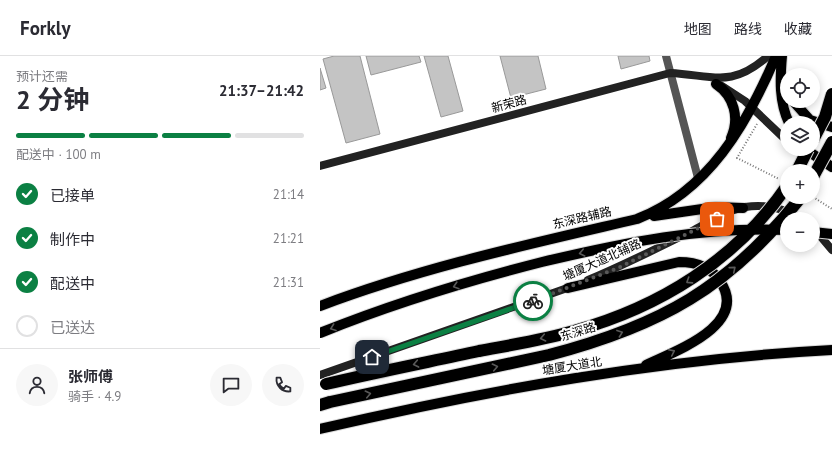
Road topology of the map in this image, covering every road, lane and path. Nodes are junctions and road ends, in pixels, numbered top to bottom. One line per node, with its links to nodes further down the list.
1 (666, 56): 6 (street)
2 (768, 56): 7 (street)
3 (776, 56): 10 (main road, 东深路辅路)
4 (782, 56): 5 (main road)
5 (781, 68)
6 (670, 74): 7 (street, 新荣路); 20 (street, 新荣路); 22 (street)
7 (705, 78): 8 (street)
8 (716, 84): 10 (street); 17 (main road)
9 (832, 94): 13 (highway, bridge)
10 (753, 108): 15 (street); 17 (main road, 东深路辅路)
11 (799, 108): 14 (main road)
12 (754, 120): 23 (path)
13 (820, 125)
14 (832, 127)
15 (780, 134)
16 (832, 142): 19 (highway, bridge)
17 (728, 144): 22 (main road, 东深路辅路)
18 (816, 156): 21 (main road)
19 (820, 165)
20 (320, 166)
21 (832, 167)
22 (698, 178): 30 (main road, 东深路辅路)
23 (780, 180)
24 (780, 190): 41 (highway, 东深路, one-way to 41, bridge)
25 (820, 201): 28 (path)
26 (795, 204): 42 (highway, 东深路, one-way to 26, bridge)
27 (743, 208): 29 (street, 塘厦大道北辅路); 30 (main road); 36 (street, 塘厦大道北辅路)
28 (832, 209)
29 (788, 212)
30 (637, 219): 37 (main road, 东深路辅路)
31 (780, 230): 38 (main road, one-way to 38, bridge)
32 (820, 233): 33 (main road, bridge)
33 (832, 234)
34 (820, 237): 35 (street)
35 (832, 250)
36 (568, 288): 40 (main road, one-way to 36); 41 (street, 塘厦大道北辅路)
37 (320, 306)
38 (320, 332)
39 (832, 350): 40 (main road, 塘厦大道北)
40 (637, 369): 43 (main road, 塘厦大道北)
41 (322, 382)
42 (325, 404)
43 (320, 429)

